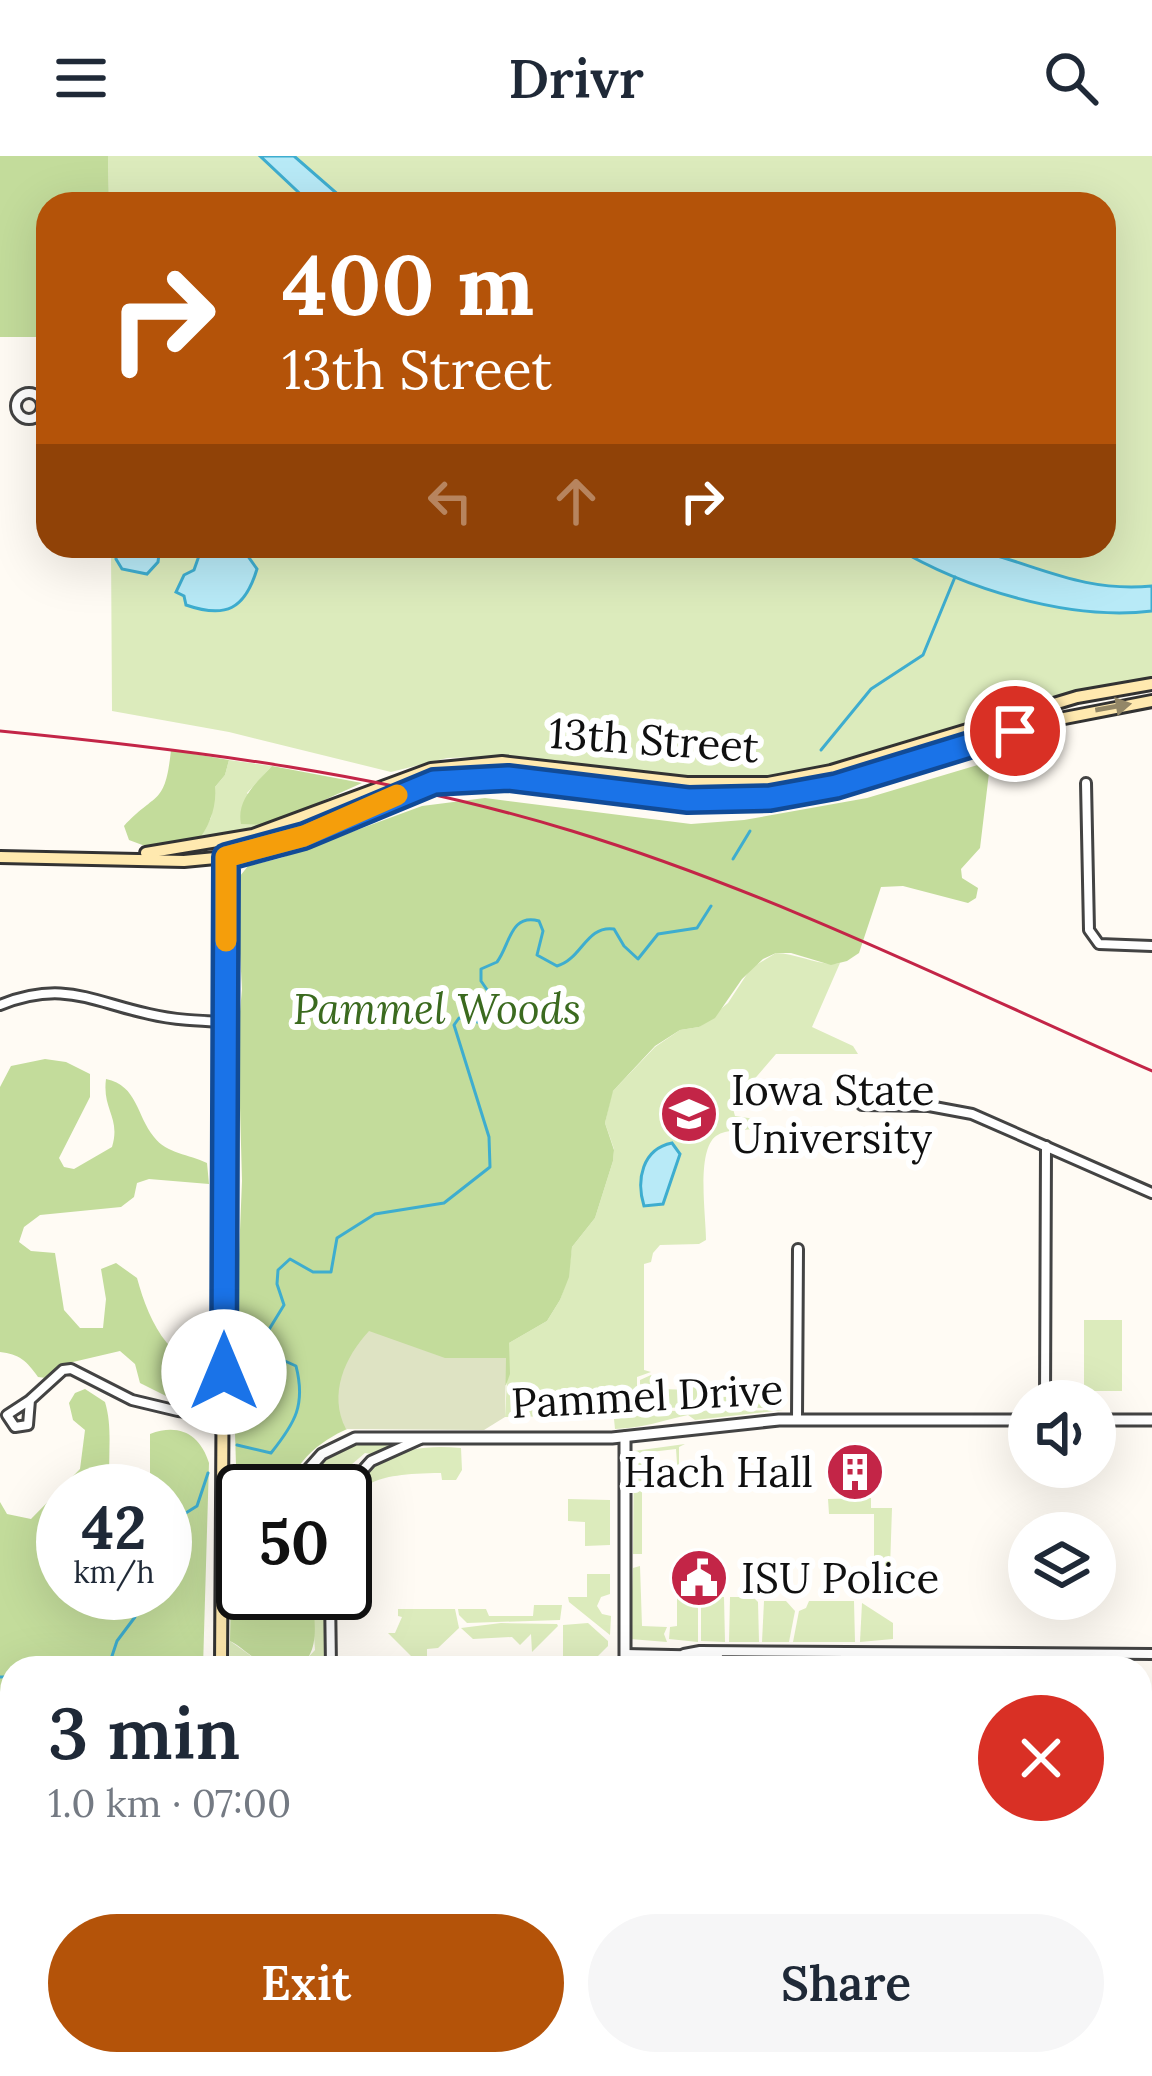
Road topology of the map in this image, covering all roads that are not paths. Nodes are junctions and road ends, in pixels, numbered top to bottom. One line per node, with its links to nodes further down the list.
1 (0, 408): 2 (street)
2 (16, 408)
3 (1152, 684): 6 (main road, 13th Street)
4 (1152, 701): 8 (main road, 13th Street, one-way to 4)
5 (1086, 783): 10 (street)
6 (224, 843): 8 (main road); 9 (main road, 13th Street)
7 (0, 857): 9 (main road)
8 (226, 857): 9 (main road, 13th Street); 12 (main road)
9 (106, 858)
10 (1152, 946)
11 (0, 1005): 12 (street)
12 (226, 1022): 19 (main road)
13 (862, 1105): 14 (street)
14 (1046, 1146): 15 (street); 17 (street)
15 (1152, 1192)
16 (798, 1249): 20 (street)
17 (1045, 1380)
18 (31, 1400): 19 (street)
19 (223, 1416): 26 (main road)
20 (797, 1420): 21 (street, Pammel Drive); 25 (street, Pammel Drive)
21 (1008, 1420)
22 (1116, 1420): 23 (street)
23 (1152, 1420)
24 (427, 1437): 25 (street, Pammel Drive); 27 (street, Pammel Drive); 28 (street)
25 (625, 1437): 31 (street)
26 (223, 1464)
27 (311, 1464)
28 (368, 1464)
29 (222, 1620): 34 (main road)
30 (330, 1620): 35 (street)
31 (625, 1654): 32 (street)
32 (1044, 1654): 33 (street)
33 (1152, 1654)
34 (221, 1656)
35 (331, 1656)

